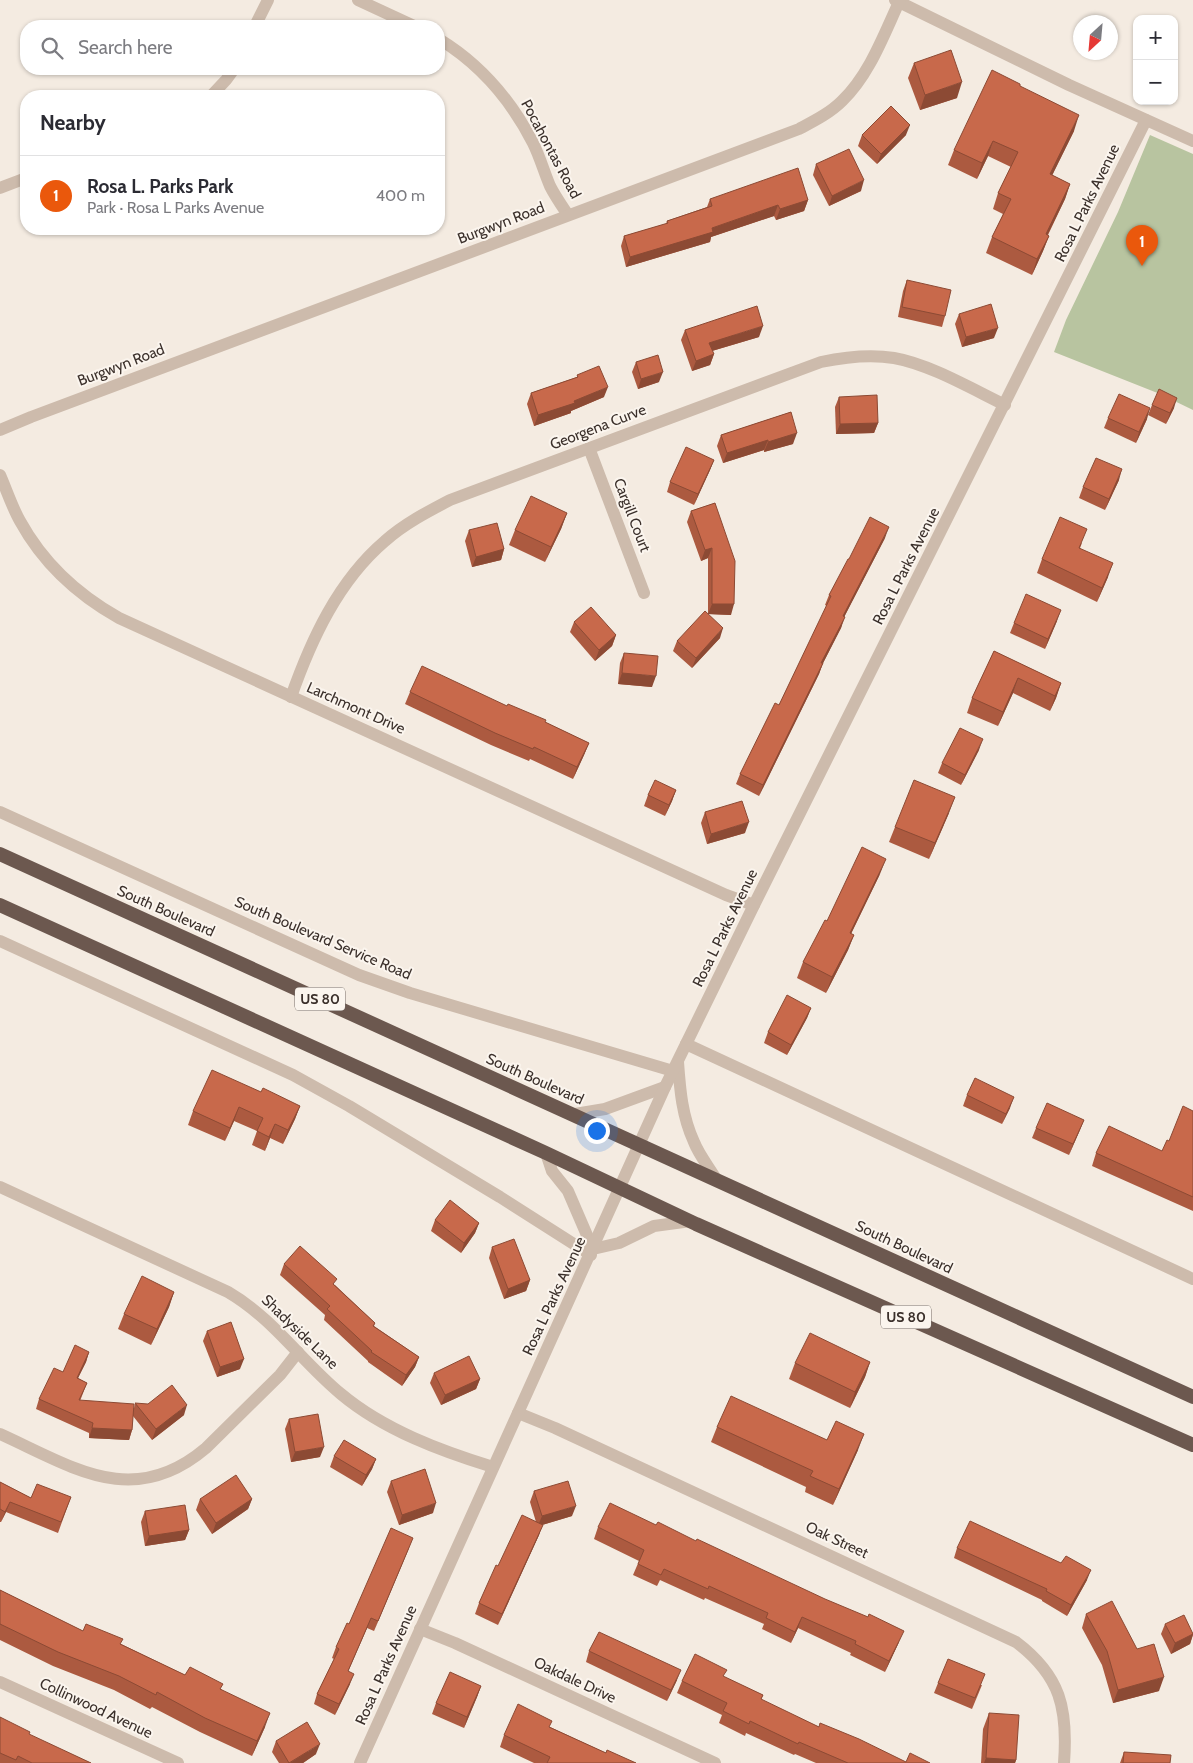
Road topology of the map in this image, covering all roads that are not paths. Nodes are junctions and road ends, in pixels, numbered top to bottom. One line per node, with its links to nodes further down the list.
1 (268, 0): 4 (street)
2 (358, 0): 5 (street)
3 (899, 1): 9 (street); 13 (street, Burgwyn Road)
4 (258, 20)
5 (401, 20)
6 (445, 43): 13 (street, Pocahontas Road)
7 (230, 75): 8 (street)
8 (217, 90)
9 (1146, 120): 10 (street); 14 (street, Rosa L Parks Avenue)
10 (1193, 141)
11 (20, 180): 12 (street)
12 (0, 188)
13 (568, 215): 15 (street, Burgwyn Road)
14 (1004, 405): 16 (street, Georgena Curve); 23 (street, Rosa L Parks Avenue)
15 (0, 430)
16 (590, 448): 18 (street, Cargill Court); 19 (street, Georgena Curve)
17 (0, 475): 19 (street, Larchmont Drive)
18 (644, 593)
19 (291, 697): 23 (street, Larchmont Drive)
20 (0, 812): 26 (street, South Boulevard Service Road)
21 (0, 854): 28 (highway, South Boulevard / US 80)
22 (0, 905): 30 (highway, US 80)
23 (754, 905): 25 (street, Rosa L Parks Avenue)
24 (0, 941): 35 (street)
25 (686, 1044): 26 (street, Rosa L Parks Avenue); 36 (street)
26 (676, 1066): 27 (street, Rosa L Parks Avenue); 31 (street)
27 (665, 1087): 28 (street); 29 (street, Rosa L Parks Avenue)
28 (575, 1114): 29 (highway, South Boulevard / US 80)
29 (640, 1144): 31 (highway, South Boulevard / US 80); 33 (street, Rosa L Parks Avenue)
30 (546, 1153): 33 (highway, US 80); 35 (street)
31 (716, 1179): 38 (highway, South Boulevard / US 80)
32 (0, 1187): 37 (street, Shadyside Lane)
33 (620, 1188): 34 (highway, US 80); 35 (street, Rosa L Parks Avenue)
34 (691, 1221): 35 (street); 41 (highway, US 80)
35 (592, 1252): 39 (street, Rosa L Parks Avenue)
36 (1193, 1279)
37 (298, 1352): 40 (street); 42 (street, Shadyside Lane)
38 (1193, 1397)
39 (518, 1413): 42 (street, Rosa L Parks Avenue); 48 (street, Oak Street)
40 (0, 1434)
41 (1193, 1445)
42 (493, 1467): 43 (street, Rosa L Parks Avenue)
43 (420, 1629): 46 (street, Rosa L Parks Avenue); 47 (street, Oakdale Drive)
44 (0, 1682): 45 (street, Collinwood Avenue)
45 (178, 1763)
46 (360, 1763)
47 (715, 1763)
48 (1064, 1763)

